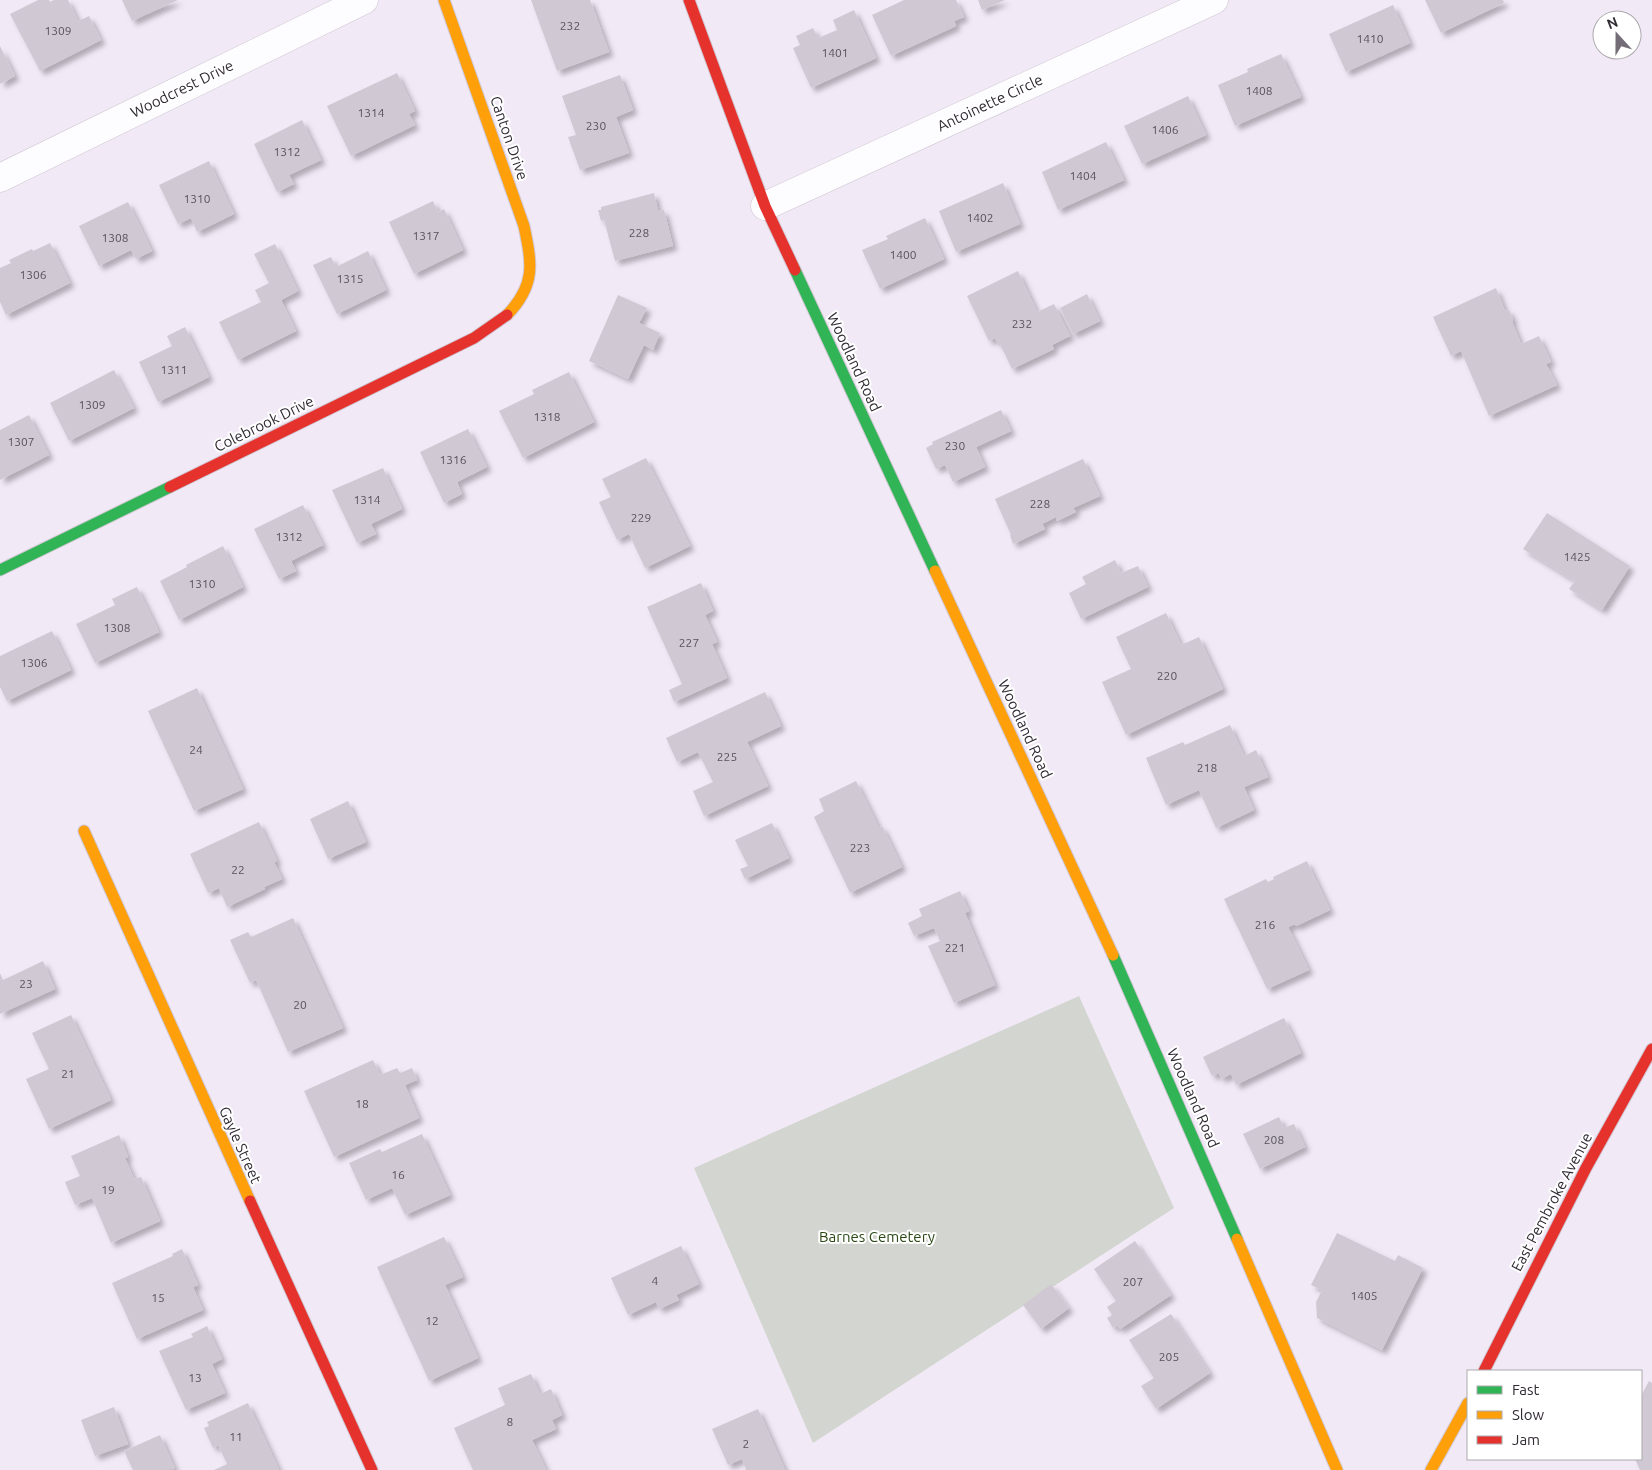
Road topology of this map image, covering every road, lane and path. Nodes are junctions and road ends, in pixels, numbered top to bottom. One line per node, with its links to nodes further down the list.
1 (364, 0): 5 (street, Woodcrest Drive)
2 (444, 0): 7 (main road, Canton Drive)
3 (689, 0): 6 (main road, Woodland Road)
4 (1214, 0): 6 (street, Antoinette Circle)
5 (0, 178)
6 (765, 206): 14 (main road, Woodland Road)
7 (527, 288): 8 (main road, Colebrook Drive)
8 (0, 570)
9 (84, 831): 13 (main road, Gayle Street)
10 (1651, 1052): 11 (main road, East Pembroke Avenue)
11 (1484, 1370)
12 (1467, 1405): 15 (main road)
13 (372, 1470)
14 (1337, 1470)
15 (1431, 1470)

